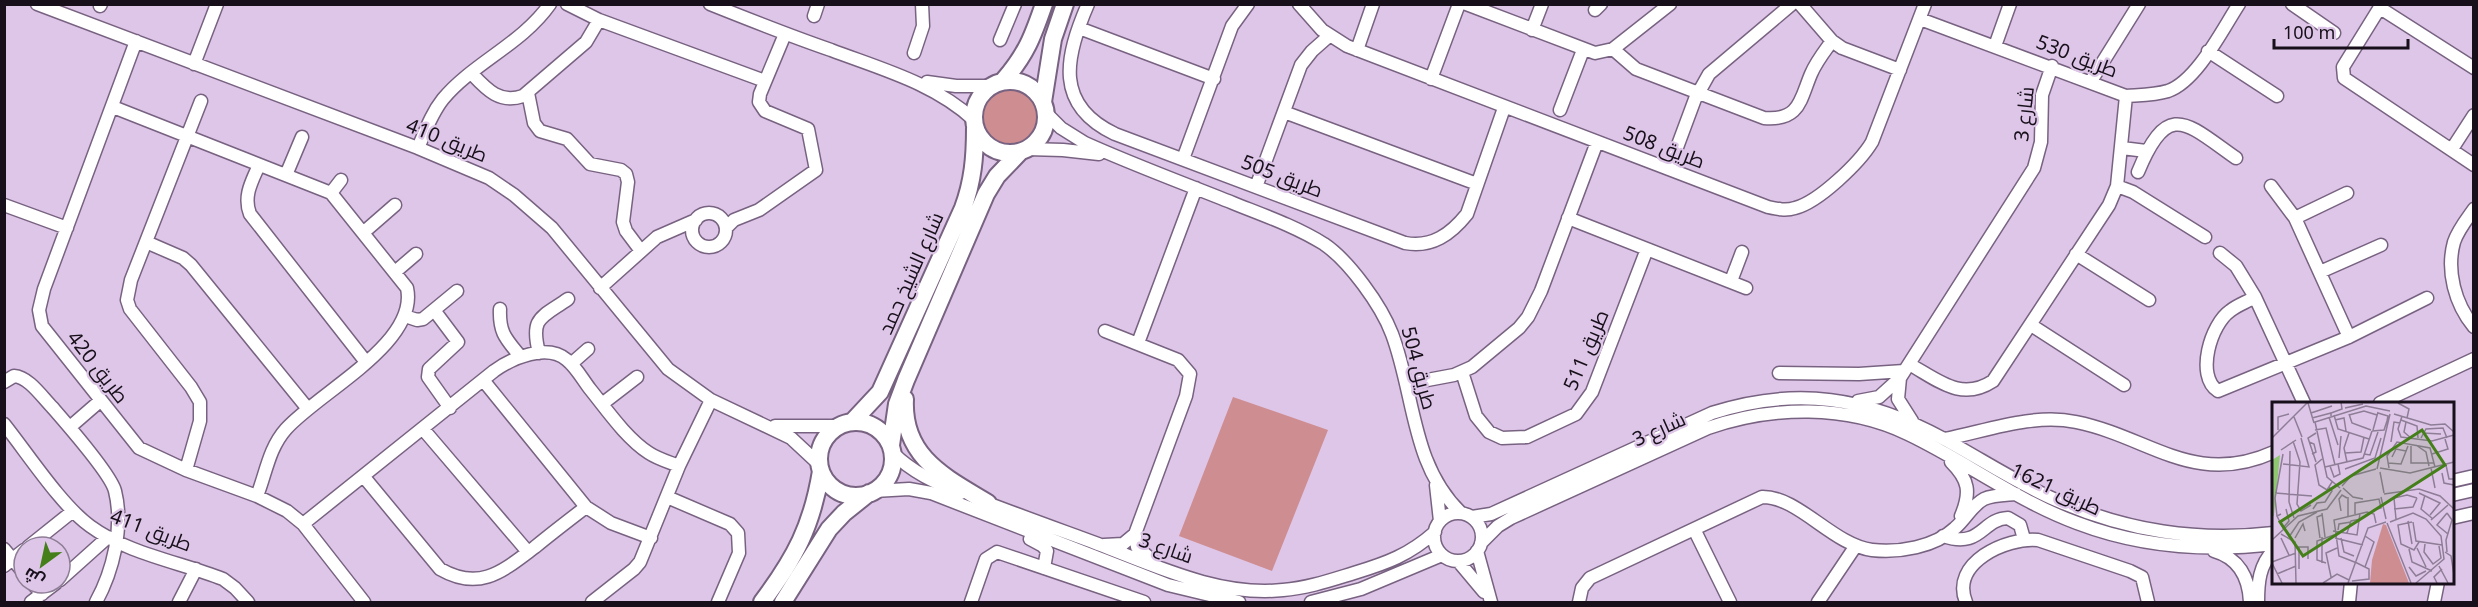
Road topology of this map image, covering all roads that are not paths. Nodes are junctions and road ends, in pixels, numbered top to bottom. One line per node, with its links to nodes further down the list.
1 (37, 4): 34 (street, طريق 410)
2 (217, 4): 42 (street)
3 (550, 4): 46 (street)
4 (567, 4): 27 (street)
5 (710, 4): 31 (street)
6 (922, 4): 41 (street)
7 (1015, 4): 33 (street)
8 (1044, 4): 52 (main road)
9 (1065, 4): 59 (main road)
10 (1088, 4): 28 (street, طريق 505)
11 (1299, 4): 32 (street, طريق 508)
12 (1373, 4): 38 (street)
13 (1459, 4): 49 (street)
14 (1466, 4): 29 (street)
15 (1542, 4): 29 (street)
16 (1670, 4): 37 (street)
17 (1792, 4): 53 (street)
18 (1800, 4): 35 (street)
19 (1925, 4): 26 (street, طريق 508)
20 (2010, 4): 36 (street)
21 (2139, 4): 51 (street)
22 (2239, 4): 40 (street, طريق 530)
23 (2292, 4): 30 (street)
24 (2381, 6): 44 (street); 70 (street)
25 (1242, 7): 48 (street)
26 (1920, 19): 36 (street, طريق 530); 45 (street, طريق 508)
27 (599, 20): 50 (street); 54 (street)
28 (1079, 28): 48 (street); 75 (street, طريق 505)
29 (1532, 30): 39 (street)
30 (2334, 33)
31 (785, 34): 47 (street); 50 (street)
32 (1329, 36): 38 (street, طريق 508); 62 (street)
33 (1000, 40)
34 (136, 41): 42 (street, طريق 410); 58 (street, طريق 420)
35 (1832, 41): 45 (street); 53 (street)
36 (1995, 46): 43 (street, طريق 530)
37 (1613, 49): 39 (street); 53 (street)
38 (1357, 50): 49 (street, طريق 508)
39 (1582, 50): 61 (street)
40 (2208, 51): 55 (street, طريق 530); 56 (street)
41 (914, 53)
42 (194, 64): 68 (street, طريق 410)
43 (2052, 66): 51 (street, طريق 530); 136 (street, شارع 3)
44 (2474, 68)
45 (1900, 70): 78 (street, طريق 508)
46 (472, 74): 54 (street); 68 (street)
47 (902, 76): 52 (street); 64 (street)
48 (1214, 79): 75 (street)
49 (1431, 79): 60 (street, طريق 508)
50 (765, 81): 93 (street)
51 (2091, 81): 55 (street, طريق 530)
52 (997, 83): 59 (main road); 64 (main road)
53 (1698, 92): 78 (street)
54 (528, 93): 106 (street)
55 (2126, 96): 69 (street)
56 (2277, 96)
57 (201, 101): 65 (street)
58 (113, 107): 65 (street); 97 (street, طريق 420)
59 (1045, 107): 71 (main road); 73 (street, طريق 504)
60 (1504, 108): 67 (street, طريق 508); 82 (street, طريق 505)
61 (1560, 110)
62 (1284, 112): 82 (street); 85 (street)
63 (2474, 115): 70 (street)
64 (975, 124): 71 (main road); 157 (main road, شارع الشيخ حمد)
65 (187, 137): 76 (street); 103 (street)
66 (302, 137): 80 (street)
67 (1597, 142): 78 (street, طريق 508); 94 (street)
68 (418, 148): 114 (street, طريق 410)
69 (2122, 148): 72 (street); 83 (street)
70 (2452, 149): 77 (street)
71 (1024, 150): 73 (street, طريق 504); 141 (main road, شارع الشيخ حمد)
72 (2146, 151): 74 (street); 79 (street)
73 (1115, 157): 86 (street, طريق 504)
74 (2236, 158)
75 (1183, 159): 85 (street, طريق 505)
76 (259, 165): 80 (street); 133 (street)
77 (2474, 165)
78 (1669, 169)
79 (2138, 172)
80 (286, 175): 87 (street)
81 (341, 180): 87 (street)
82 (1477, 184): 85 (street, طريق 505)
83 (2117, 186): 102 (street); 110 (street)
84 (2271, 186): 95 (street)
85 (1256, 187)
86 (1196, 188): 128 (street); 143 (street, طريق 504)
87 (331, 193): 100 (street)
88 (2347, 193): 95 (street)
89 (4, 205): 97 (street)
90 (395, 205): 100 (street)
91 (2474, 209): 125 (street)
92 (712, 213): 93 (street); 96 (street); 99 (street)
93 (751, 215): 99 (street)
94 (1568, 218): 105 (street); 137 (street)
95 (2295, 218): 112 (street)
96 (696, 220): 98 (street); 101 (street)
97 (67, 228): 146 (street, طريق 420)
98 (676, 228): 101 (street); 106 (street)
99 (726, 228): 101 (street)
100 (364, 232): 111 (street)
101 (693, 235)
102 (2205, 237)
103 (146, 242): 152 (street); 166 (street)
104 (2381, 244): 112 (street)
105 (1647, 249): 113 (street); 137 (street, طريق 511)
106 (641, 251): 114 (street)
107 (1742, 252): 113 (street)
108 (2220, 253): 117 (street)
109 (416, 254): 111 (street)
110 (2076, 254): 120 (street); 124 (street)
111 (395, 272): 123 (street)
112 (2320, 272): 127 (street)
113 (1731, 281): 115 (street)
114 (600, 288): 145 (street, طريق 410)
115 (1746, 288)
116 (457, 291): 122 (street)
117 (2255, 297): 135 (street); 135 (street)
118 (2427, 298): 127 (street)
119 (568, 299): 130 (street)
120 (2149, 300)
121 (500, 309): 131 (street)
122 (434, 310): 123 (street); 151 (street)
123 (405, 316): 133 (street)
124 (2031, 325): 136 (street); 144 (street)
125 (2474, 327)
126 (1105, 331): 128 (street)
127 (2349, 337): 135 (street)
128 (1138, 344): 188 (street)
129 (588, 349): 134 (street)
130 (539, 353): 131 (street); 134 (street)
131 (520, 356): 140 (street)
132 (2474, 358): 149 (street)
133 (366, 362): 152 (street)
134 (571, 364): 150 (street)
135 (2286, 364): 148 (street)
136 (1904, 371): 138 (street); 147 (street, شارع 3); 155 (street)
137 (1462, 372): 143 (street)
138 (1779, 373)
139 (637, 377): 150 (street)
140 (483, 380): 151 (street); 177 (street)
141 (906, 380): 162 (main road, شارع الشيخ حمد); 178 (main road)
142 (4, 382): 159 (street)
143 (1406, 384): 169 (street, طريق 504)
144 (2124, 385)
145 (711, 400): 158 (street, طريق 410); 164 (street)
146 (100, 401): 159 (street); 166 (street, طريق 420)
147 (1848, 401): 153 (street, شارع 3); 181 (street, شارع 3)
148 (2304, 402)
149 (2382, 402)
150 (602, 404): 164 (street)
151 (450, 408): 160 (street)
152 (308, 409): 175 (street)
153 (1883, 410): 155 (street, طريق 1621)
154 (1871, 420): 161 (street, طريق 1621); 195 (street, شارع 3)
155 (1914, 423): 161 (street, طريق 1621)
156 (4, 424): 179 (street, طريق 411)
157 (845, 424): 158 (street, طريق 410); 162 (main road); 165 (main road)
158 (767, 426): 165 (street, طريق 410)
159 (70, 427): 191 (street)
160 (423, 429): 168 (street); 199 (street)
161 (1941, 444): 163 (street); 173 (street, طريق 1621); 186 (street); 187 (street, طريق 1621)
162 (892, 449): 172 (main road); 178 (street, شارع 3)
163 (2272, 454)
164 (679, 466): 176 (street)
165 (821, 468): 172 (main road); 219 (main road)
166 (186, 470): 175 (street, طريق 420)
167 (2474, 476): 170 (street)
168 (364, 477): 183 (street); 199 (street)
169 (1435, 481): 181 (street, طريق 504); 184 (street, طريق 504)
170 (2454, 481)
171 (2474, 490): 174 (street)
172 (871, 492): 178 (street, شارع 3); 220 (main road)
173 (2016, 494): 186 (street); 197 (street, طريق 1621)
174 (2454, 495)
175 (257, 496): 183 (street, طريق 420)
176 (667, 497): 190 (street); 218 (street)
177 (586, 507): 190 (street); 199 (street)
178 (982, 507): 194 (street, شارع 3); 204 (street); 210 (street, شارع 3)
179 (73, 511): 189 (street); 191 (street, طريق 411)
180 (2474, 513): 182 (street)
181 (1466, 515): 184 (street); 195 (street)
182 (2454, 518)
183 (303, 525): 216 (street, طريق 420)
184 (1437, 526): 201 (street); 206 (street, شارع 3)
185 (1695, 531): 196 (street); 226 (street); 227 (street)
186 (1948, 533): 192 (street); 196 (street)
187 (2272, 533)
188 (1135, 534): 194 (street); 206 (street)
189 (43, 535)
190 (651, 538): 217 (street)
191 (113, 539): 205 (street, طريق 411); 207 (street); 213 (street)
192 (2024, 539): 229 (street); 230 (street)
193 (2272, 544): 197 (street, طريق 1621)
194 (1101, 546): 206 (street, شارع 3)
195 (1479, 547): 202 (street); 212 (street)
196 (1855, 547): 228 (street)
197 (2204, 548): 231 (street)
198 (4, 549): 203 (street)
199 (528, 552)
200 (2272, 552): 232 (street)
201 (1442, 555): 202 (street); 225 (street)
202 (1458, 561): 212 (street)
203 (9, 563)
204 (1044, 567): 221 (street); 222 (street)
205 (196, 569): 214 (street); 215 (street, طريق 411)
206 (1167, 570)
207 (72, 571)
208 (2350, 583): 233 (street)
209 (2439, 583): 234 (street)
210 (1183, 589): 211 (street, شارع 3); 223 (street)
211 (1206, 600): 224 (street, شارع 3)
212 (1490, 600)
213 (96, 603)
214 (179, 603)
215 (248, 603)
216 (364, 603)
217 (592, 603)
218 (718, 603)
219 (762, 603)
220 (783, 603)
221 (972, 603)
222 (1144, 603)
223 (1192, 603)
224 (1239, 603)
225 (1311, 603)
226 (1579, 603)
227 (1730, 603)
228 (1818, 603)
229 (1966, 603)
230 (2148, 603)
231 (2250, 603)
232 (2258, 603)
233 (2349, 603)
234 (2434, 603)

